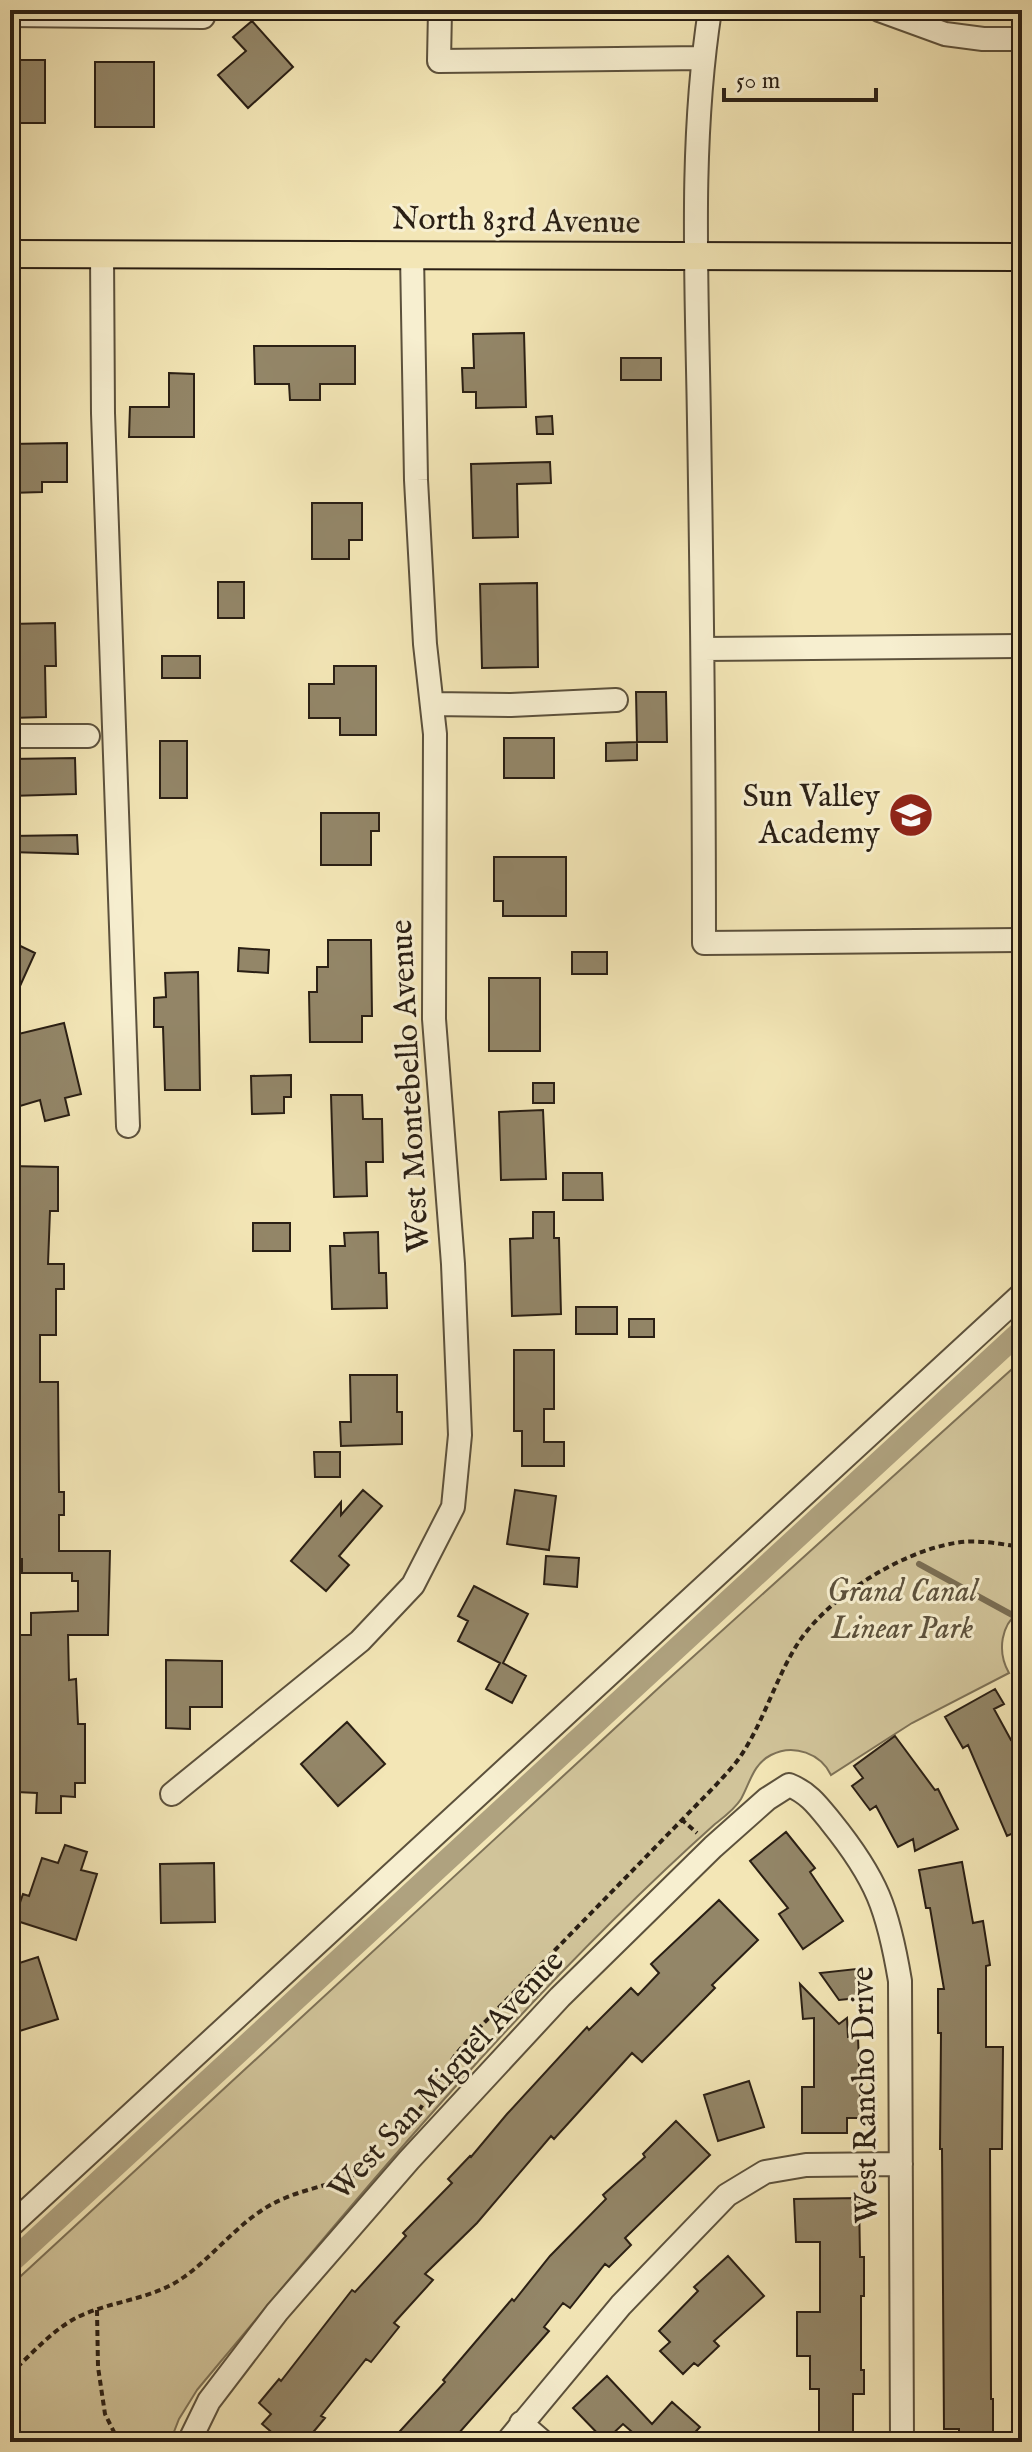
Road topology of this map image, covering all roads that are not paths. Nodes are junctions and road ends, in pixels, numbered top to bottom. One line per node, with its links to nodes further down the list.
1 (440, 10): 7 (street)
2 (710, 10): 7 (street)
3 (879, 10): 6 (street)
4 (203, 13): 5 (street)
5 (10, 15)
6 (1022, 39)
7 (703, 58): 11 (street)
8 (102, 253): 9 (main road, North 83rd Avenue); 10 (main road, North 83rd Avenue); 20 (street)
9 (10, 254)
10 (412, 255): 11 (main road, North 83rd Avenue); 16 (street, West Montebello Avenue)
11 (697, 257): 12 (main road, North 83rd Avenue); 14 (street)
12 (1022, 257)
13 (1022, 646): 14 (street)
14 (703, 649): 19 (street)
15 (616, 700): 16 (street)
16 (432, 704): 23 (street, West Montebello Avenue)
17 (10, 736): 18 (street)
18 (88, 736)
19 (1022, 940)
20 (128, 1126)
21 (1022, 1294): 25 (street)
22 (789, 1785): 24 (street, West Rancho Drive); 27 (street, West San Miguel Avenue)
23 (172, 1794)
24 (901, 2164): 26 (street); 30 (street, West Rancho Drive)
25 (10, 2226)
26 (521, 2423): 28 (street); 29 (street)
27 (189, 2442)
28 (507, 2442)
29 (543, 2442)
30 (902, 2442)

